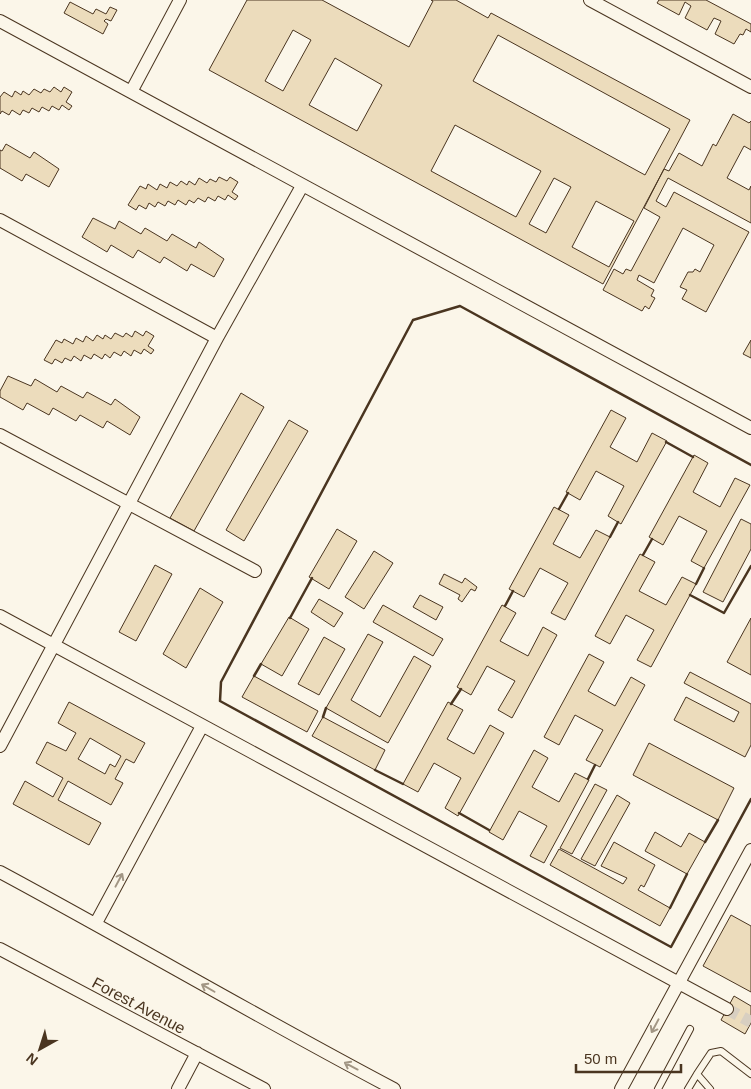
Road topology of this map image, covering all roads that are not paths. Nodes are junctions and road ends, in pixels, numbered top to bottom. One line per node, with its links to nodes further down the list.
1 (180, 0): 5 (street)
2 (590, 0): 4 (street)
3 (0, 21): 5 (street)
4 (751, 87)
5 (131, 92): 6 (street)
6 (302, 186): 8 (street); 9 (street)
7 (0, 220): 8 (street)
8 (217, 338): 11 (street)
9 (751, 428)
10 (0, 435): 11 (street)
11 (130, 505): 12 (street); 14 (street)
12 (255, 572)
13 (0, 616): 14 (street)
14 (55, 646): 15 (street); 16 (street)
15 (202, 726): 19 (street, one-way to 15); 21 (street)
16 (0, 746)
17 (751, 850): 21 (street)
18 (0, 872): 19 (street)
19 (96, 923): 29 (street, one-way to 19)
20 (0, 949): 24 (street, Forest Avenue)
21 (678, 983): 22 (street); 30 (street, one-way to 30)
22 (727, 1009)
23 (690, 1029): 31 (lane)
24 (197, 1053): 27 (street); 28 (street, Forest Avenue)
25 (697, 1074): 26 (lane); 32 (lane); 33 (lane)
26 (751, 1074)
27 (178, 1089)
28 (264, 1089)
29 (394, 1089)
30 (621, 1089)
31 (658, 1089)
32 (688, 1089)
33 (710, 1089)

